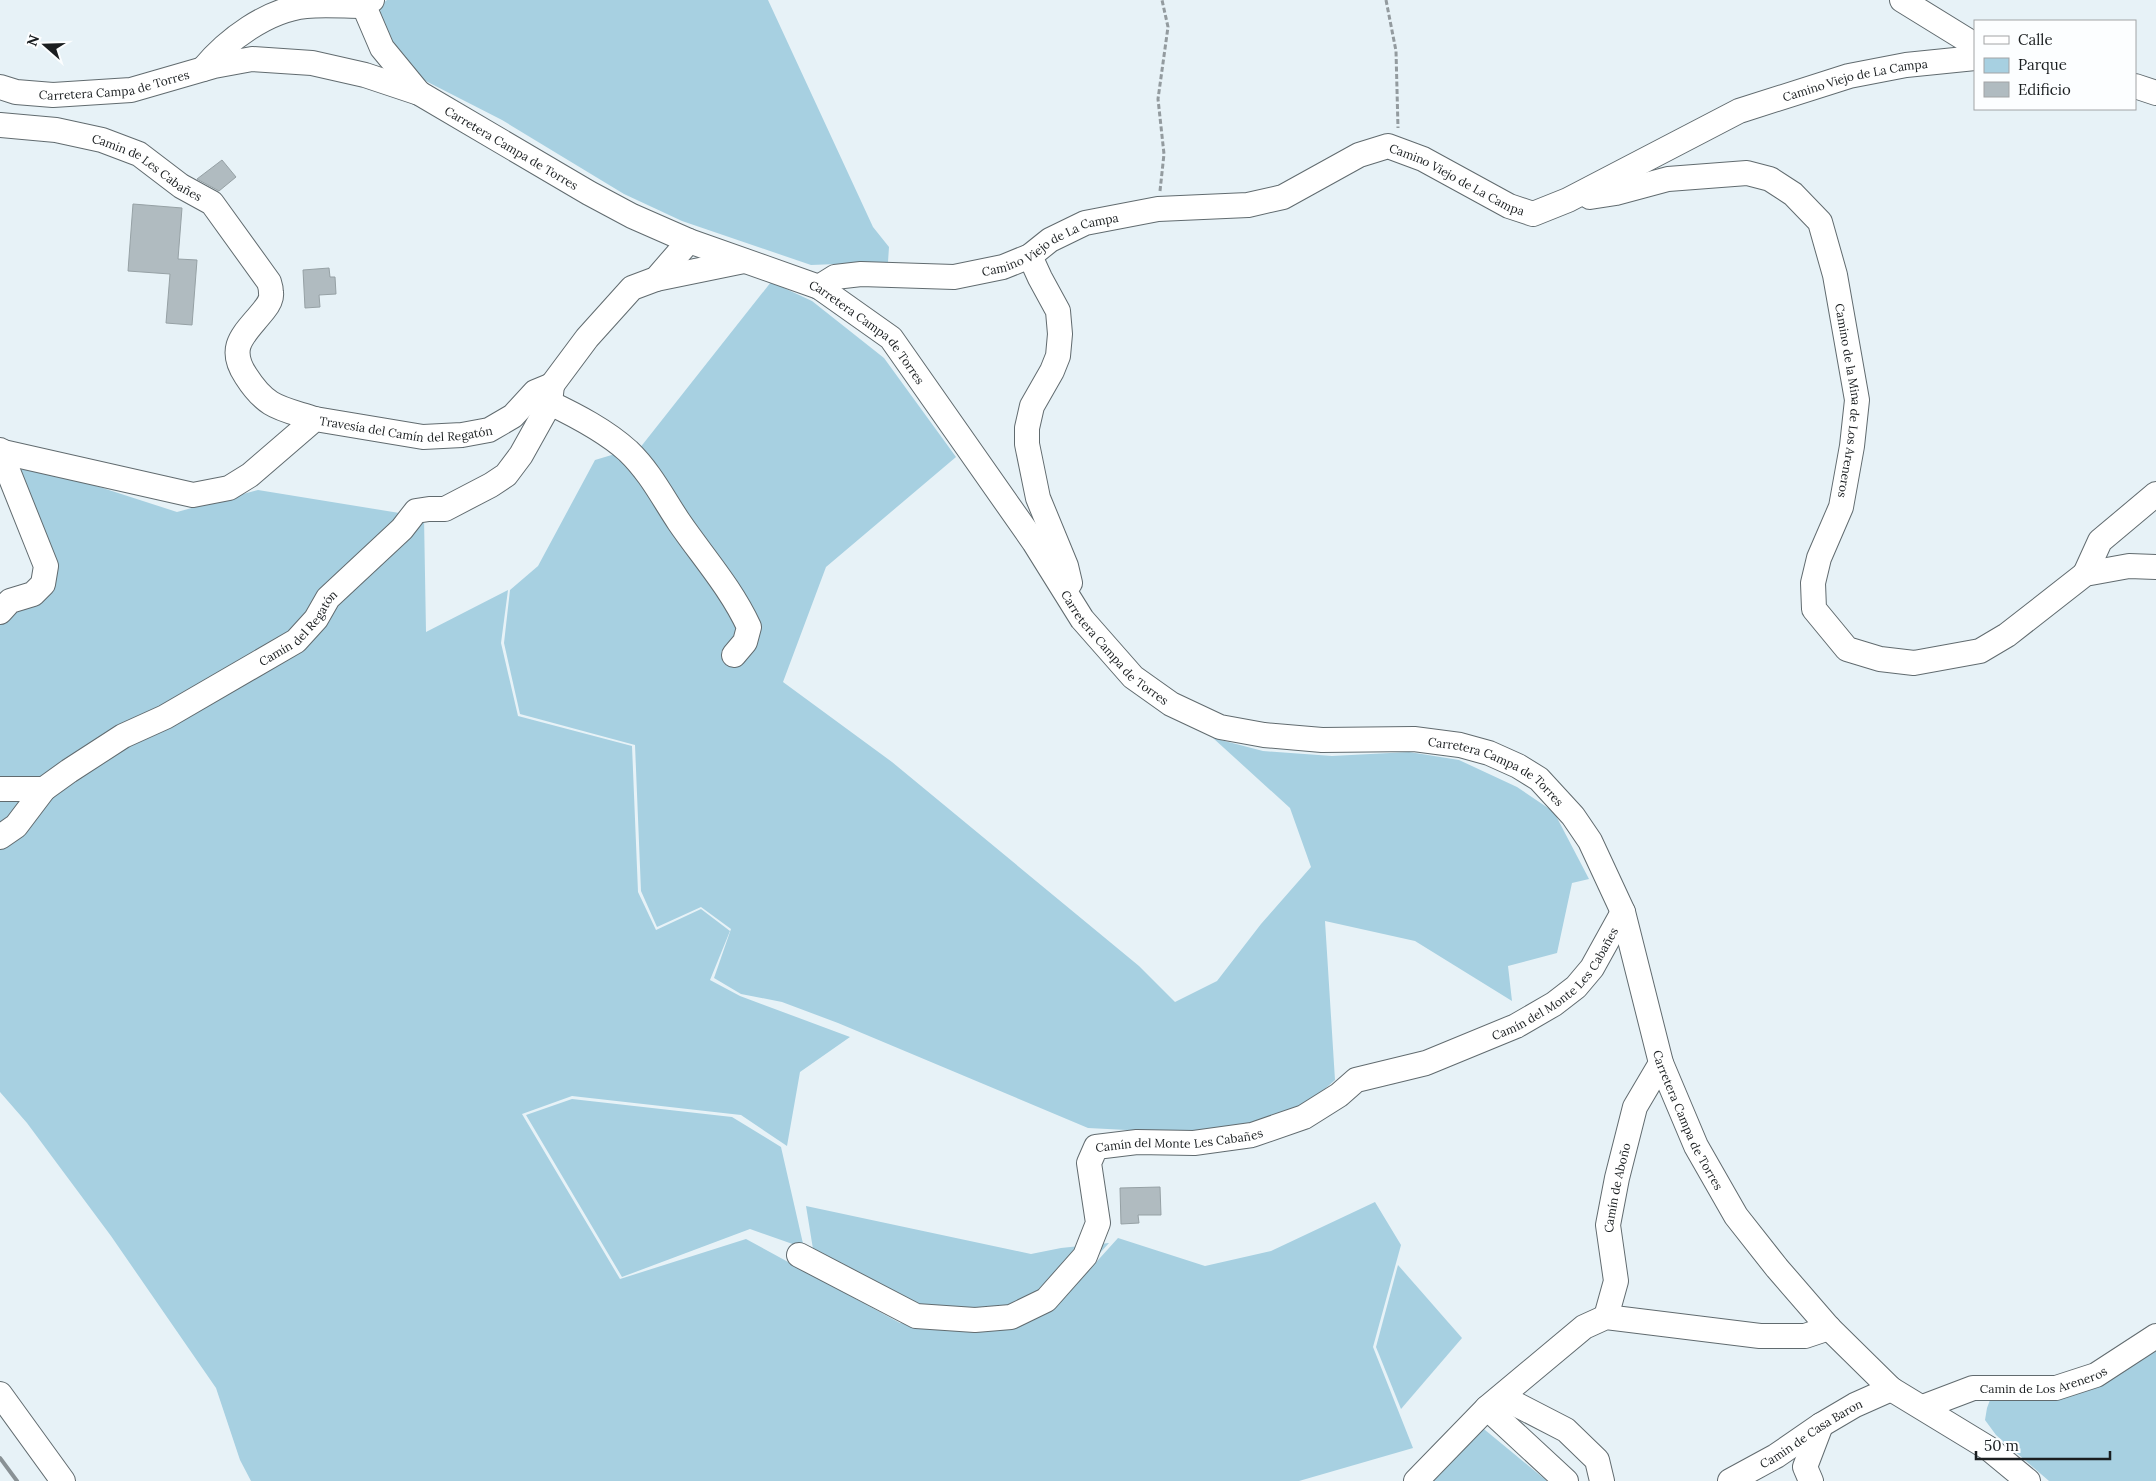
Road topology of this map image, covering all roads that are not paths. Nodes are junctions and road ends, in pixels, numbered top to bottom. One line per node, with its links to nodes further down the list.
1 (1902, 0): 4 (street)
2 (309, 3): 3 (street); 6 (street)
3 (368, 3): 9 (street)
4 (1974, 44)
5 (1974, 58): 12 (street, Camino Viejo de La Campa)
6 (203, 69): 8 (street, Carretera Campa de Torres); 9 (street, Carretera Campa de Torres)
7 (2136, 86): 10 (street)
8 (0, 87)
9 (419, 93): 13 (street, Carretera Campa de Torres)
10 (2156, 93)
11 (0, 125): 19 (street, Camin de Les Cabañes)
12 (1568, 200): 14 (street, Camino Viejo de La Campa); 23 (street, Camino de la Mina de Los Areneros)
13 (689, 241): 15 (street, Carretera Campa de Torres); 16 (street)
14 (1030, 256): 17 (street, Camino Viejo de La Campa); 24 (street)
15 (744, 261): 16 (street, Camín del Regatón); 17 (street, Carretera Campa de Torres)
16 (656, 279): 18 (street, Camín del Regatón)
17 (819, 287): 24 (street, Carretera Campa de Torres)
18 (551, 394): 19 (street, Travesía del Camín del Regatón); 26 (street); 28 (street, Camín del Regatón)
19 (315, 419): 20 (street, Travesía del Camín del Regatón)
20 (1, 451): 25 (street)
21 (2156, 494): 23 (street)
22 (2156, 567): 23 (street, Camino de la Mina de Los Areneros)
23 (2085, 574)
24 (1075, 608): 30 (street, Carretera Campa de Torres)
25 (0, 612)
26 (734, 655)
27 (0, 789): 28 (street)
28 (44, 790): 29 (street, Camín del Regatón)
29 (0, 837)
30 (1623, 912): 31 (street, Carretera Campa de Torres); 32 (street, Camín del Monte Les Cabañes)
31 (1661, 1063): 33 (street, Camín de Aboño); 34 (street, Carretera Campa de Torres)
32 (800, 1254)
33 (1606, 1317): 34 (street); 38 (street)
34 (1830, 1328): 36 (street, Carretera Campa de Torres)
35 (2156, 1336): 39 (street, Camin de Los Areneros)
36 (1892, 1389): 39 (street, Carretera Campa de Torres); 40 (street, Camin de Casa Baron)
37 (0, 1394): 41 (street)
38 (1494, 1402): 42 (street); 43 (street); 44 (street)
39 (1923, 1407): 47 (street, Carretera Campa de Torres)
40 (1821, 1425): 45 (street, Camin de Casa Baron); 46 (street)
41 (62, 1481)
42 (1416, 1481)
43 (1566, 1481)
44 (1602, 1481)
45 (1730, 1481)
46 (1811, 1481)
47 (2028, 1481)

